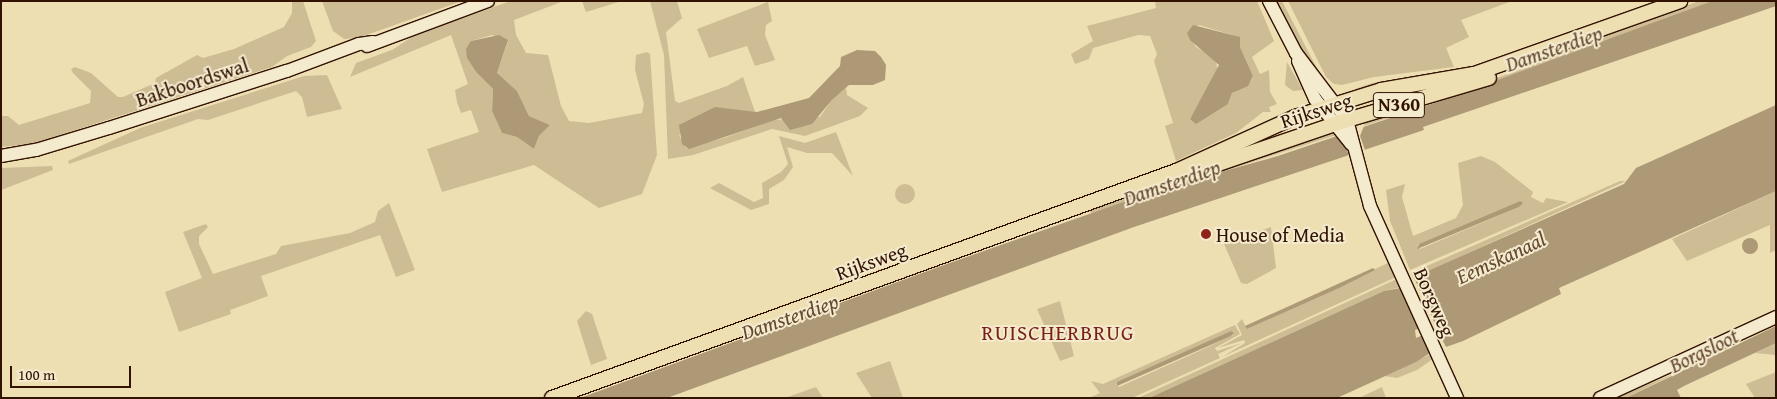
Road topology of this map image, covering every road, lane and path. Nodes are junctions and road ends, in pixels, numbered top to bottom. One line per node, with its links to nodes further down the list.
1 (488, 1): 9 (main road, Bakboordswal)
2 (1269, 1): 7 (main road)
3 (1680, 1): 6 (main road, Rijksweg / N360)
4 (1693, 1): 8 (main road, Rijksweg / N360)
5 (1490, 60): 6 (main road)
6 (1478, 72): 7 (main road, Rijksweg / N360)
7 (1328, 106): 8 (main road); 10 (main road, Rijksweg / N360)
8 (1344, 127): 10 (main road, Rijksweg / N360); 13 (main road, Borgweg)
9 (1, 157)
10 (1176, 172): 12 (main road, Rijksweg / N360)
11 (1776, 317): 14 (main road)
12 (552, 398)
13 (1457, 398)
14 (1600, 398)

